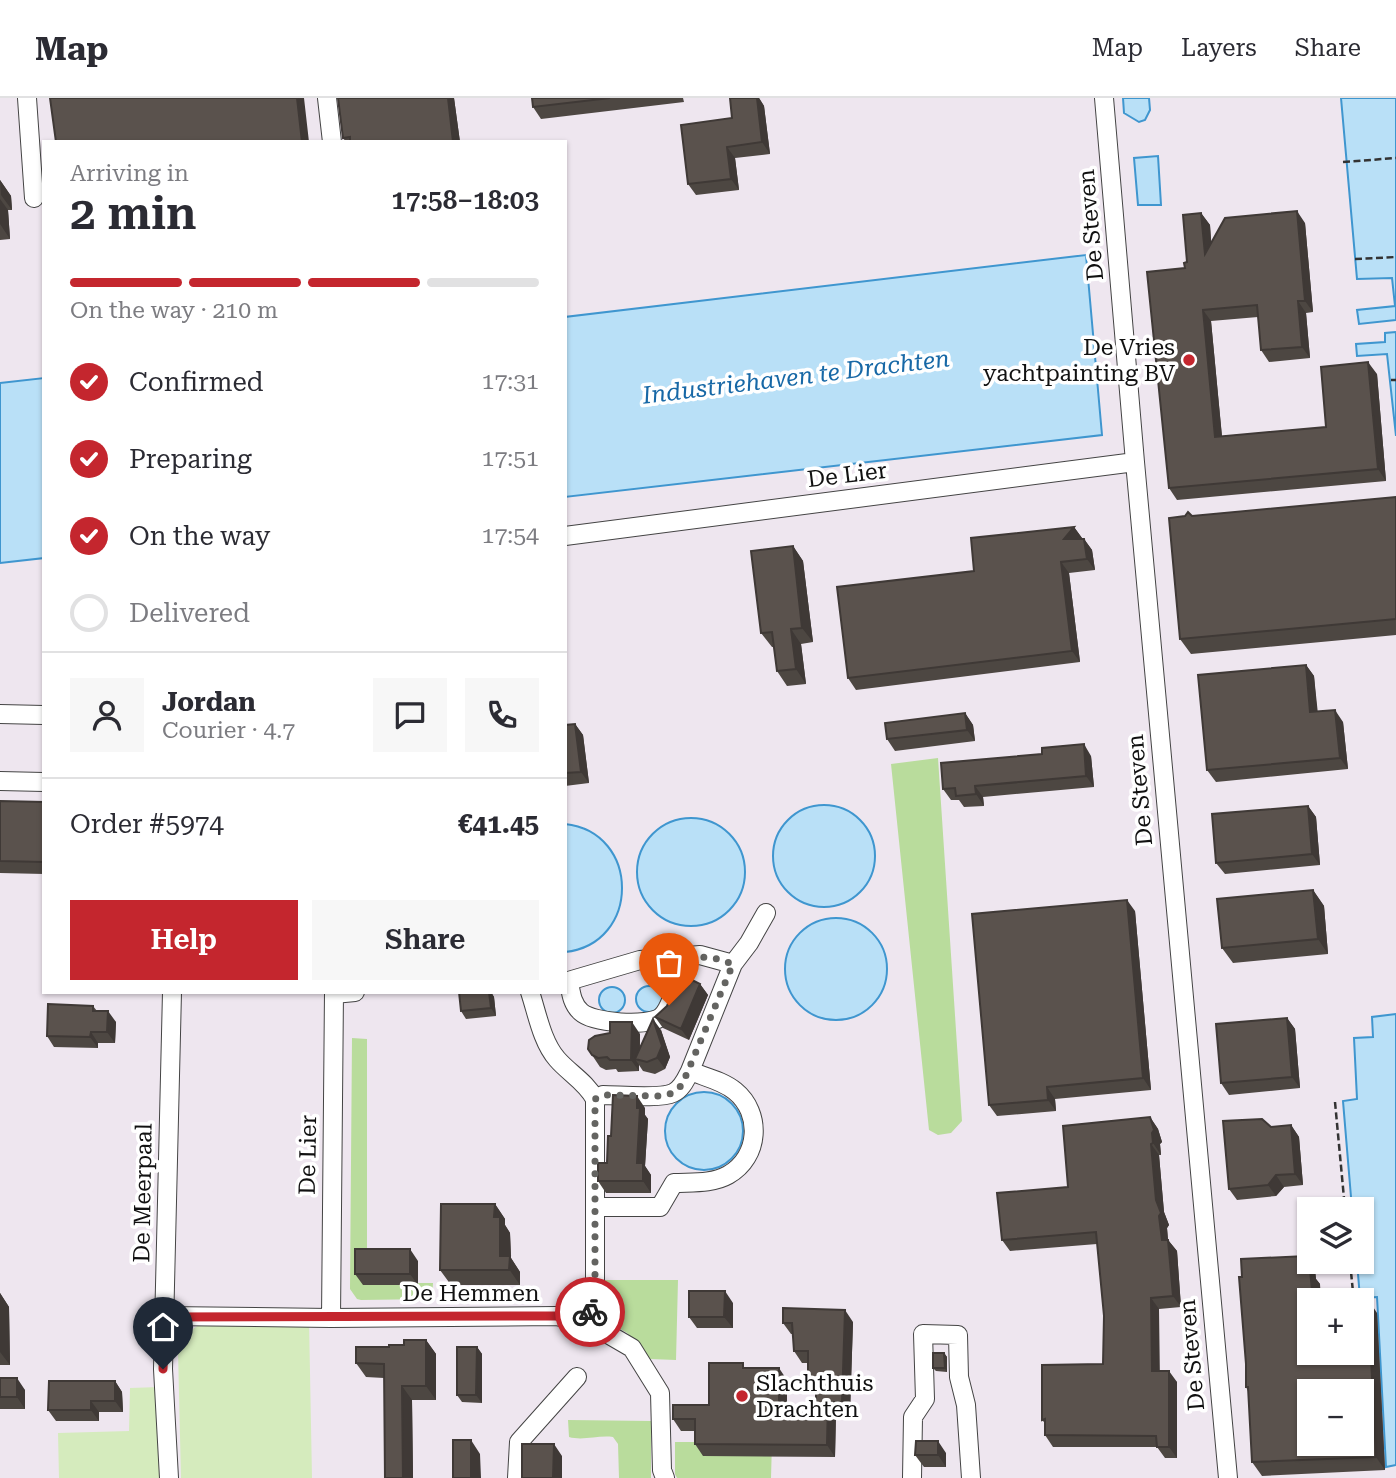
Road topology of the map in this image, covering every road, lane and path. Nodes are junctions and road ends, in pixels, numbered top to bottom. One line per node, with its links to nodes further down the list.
1 (27, 98): 7 (street)
2 (327, 98): 4 (street)
3 (1104, 98): 10 (street, De Steven)
4 (332, 140)
5 (1396, 158): 6 (path)
6 (1343, 162)
7 (34, 198)
8 (1396, 257): 9 (path)
9 (1355, 259)
10 (1135, 462): 11 (street, De Lier); 37 (street, De Steven)
11 (567, 536)
12 (0, 714): 13 (street)
13 (42, 715)
14 (0, 780): 15 (street)
15 (42, 782)
16 (766, 913): 18 (street)
17 (685, 956): 18 (street); 19 (street); 19 (street)
18 (733, 964): 23 (street)
19 (567, 982)
20 (172, 994): 28 (street, De Meerpaal)
21 (334, 994): 29 (street, De Lier)
22 (531, 994): 24 (street)
23 (690, 1071): 24 (street); 27 (street)
24 (595, 1099): 27 (street)
25 (1335, 1102): 26 (path)
26 (1344, 1197)
27 (595, 1207): 30 (street)
28 (165, 1317): 29 (street, De Hemmen); 32 (street, De Meerpaal)
29 (331, 1318): 30 (street, De Hemmen)
30 (589, 1323): 34 (street, De Hemmen)
31 (577, 1377): 33 (street)
32 (170, 1478)
33 (517, 1478)
34 (665, 1478)
35 (912, 1478): 36 (street)
36 (971, 1478)
37 (1228, 1478)

